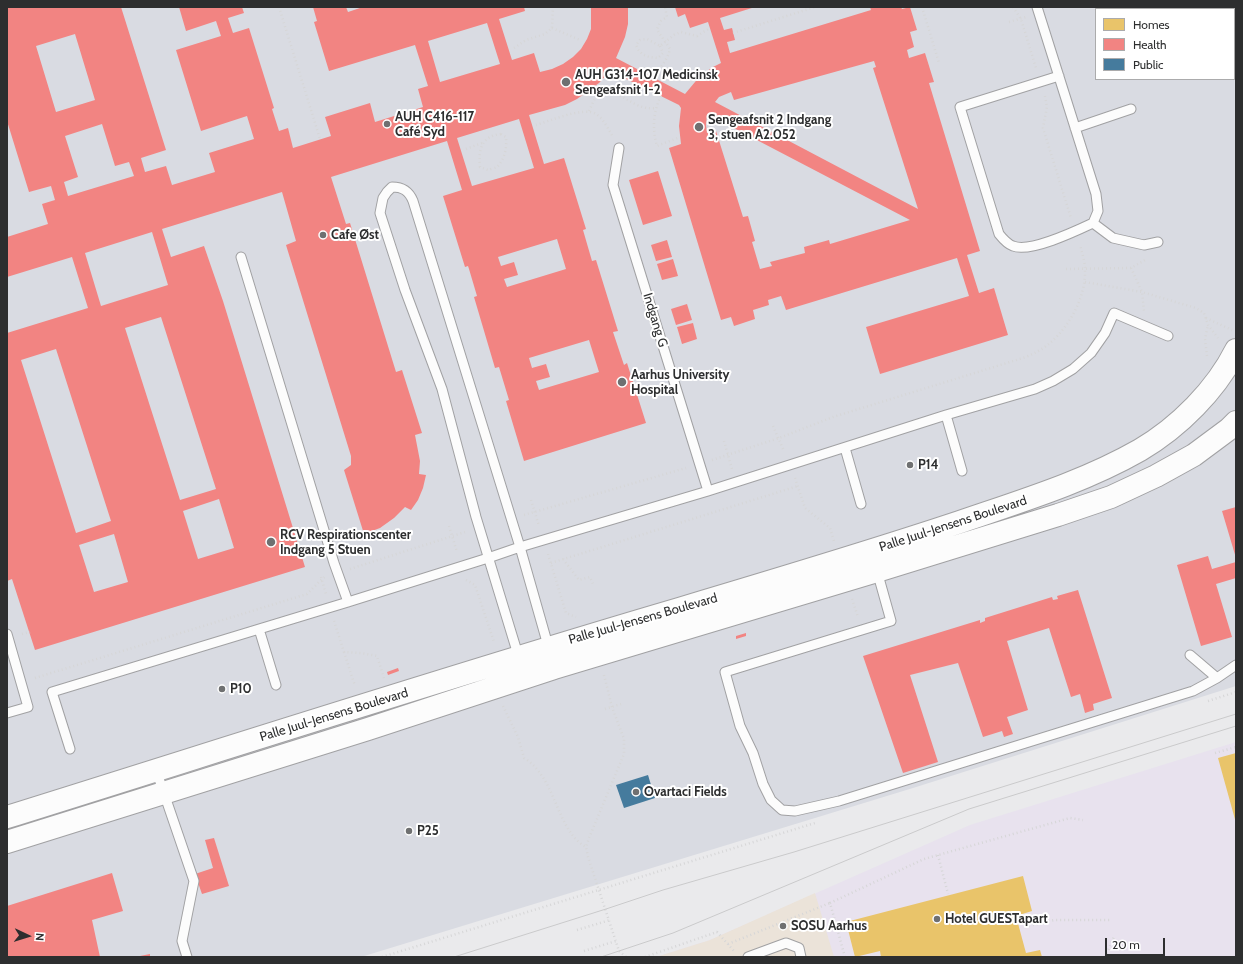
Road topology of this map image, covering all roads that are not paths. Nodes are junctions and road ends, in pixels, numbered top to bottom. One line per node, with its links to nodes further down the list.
1 (1037, 7): 4 (lane)
2 (1235, 36): 3 (street)
3 (1236, 43)
4 (1059, 76): 6 (lane); 8 (lane)
5 (1131, 109): 6 (lane)
6 (1075, 128): 8 (lane)
7 (619, 148): 17 (lane, Indgang G)
8 (1093, 223): 9 (lane)
9 (1158, 242)
10 (241, 257): 22 (lane)
11 (1168, 336): 13 (lane)
12 (1234, 361): 21 (street, Palle Juul-Jensens Boulevard)
13 (946, 415): 15 (lane); 16 (lane)
14 (1236, 422): 21 (street, Palle Juul-Jensens Boulevard)
15 (845, 448): 17 (lane); 18 (lane)
16 (962, 471)
17 (708, 491): 19 (lane)
18 (861, 504)
19 (520, 547): 20 (lane); 20 (lane); 26 (lane)
20 (488, 558): 22 (lane); 28 (lane)
21 (875, 561): 26 (street, Palle Juul-Jensens Boulevard); 29 (lane)
22 (348, 602): 23 (lane)
23 (259, 629): 30 (lane); 32 (lane)
24 (7, 634): 31 (lane)
25 (1190, 654): 29 (lane)
26 (552, 657): 28 (street, Palle Juul-Jensens Boulevard)
27 (1236, 665): 29 (lane)
28 (521, 667): 33 (street, Palle Juul-Jensens Boulevard); 34 (street, Palle Juul-Jensens Boulevard)
29 (1217, 678)
30 (276, 685)
31 (7, 713)
32 (70, 749)
33 (156, 770): 34 (lane); 35 (street, Palle Juul-Jensens Boulevard)
34 (164, 793): 36 (street, Palle Juul-Jensens Boulevard); 37 (lane)
35 (7, 817)
36 (7, 842)
37 (187, 957)
38 (748, 957): 39 (lane)
39 (801, 957)

